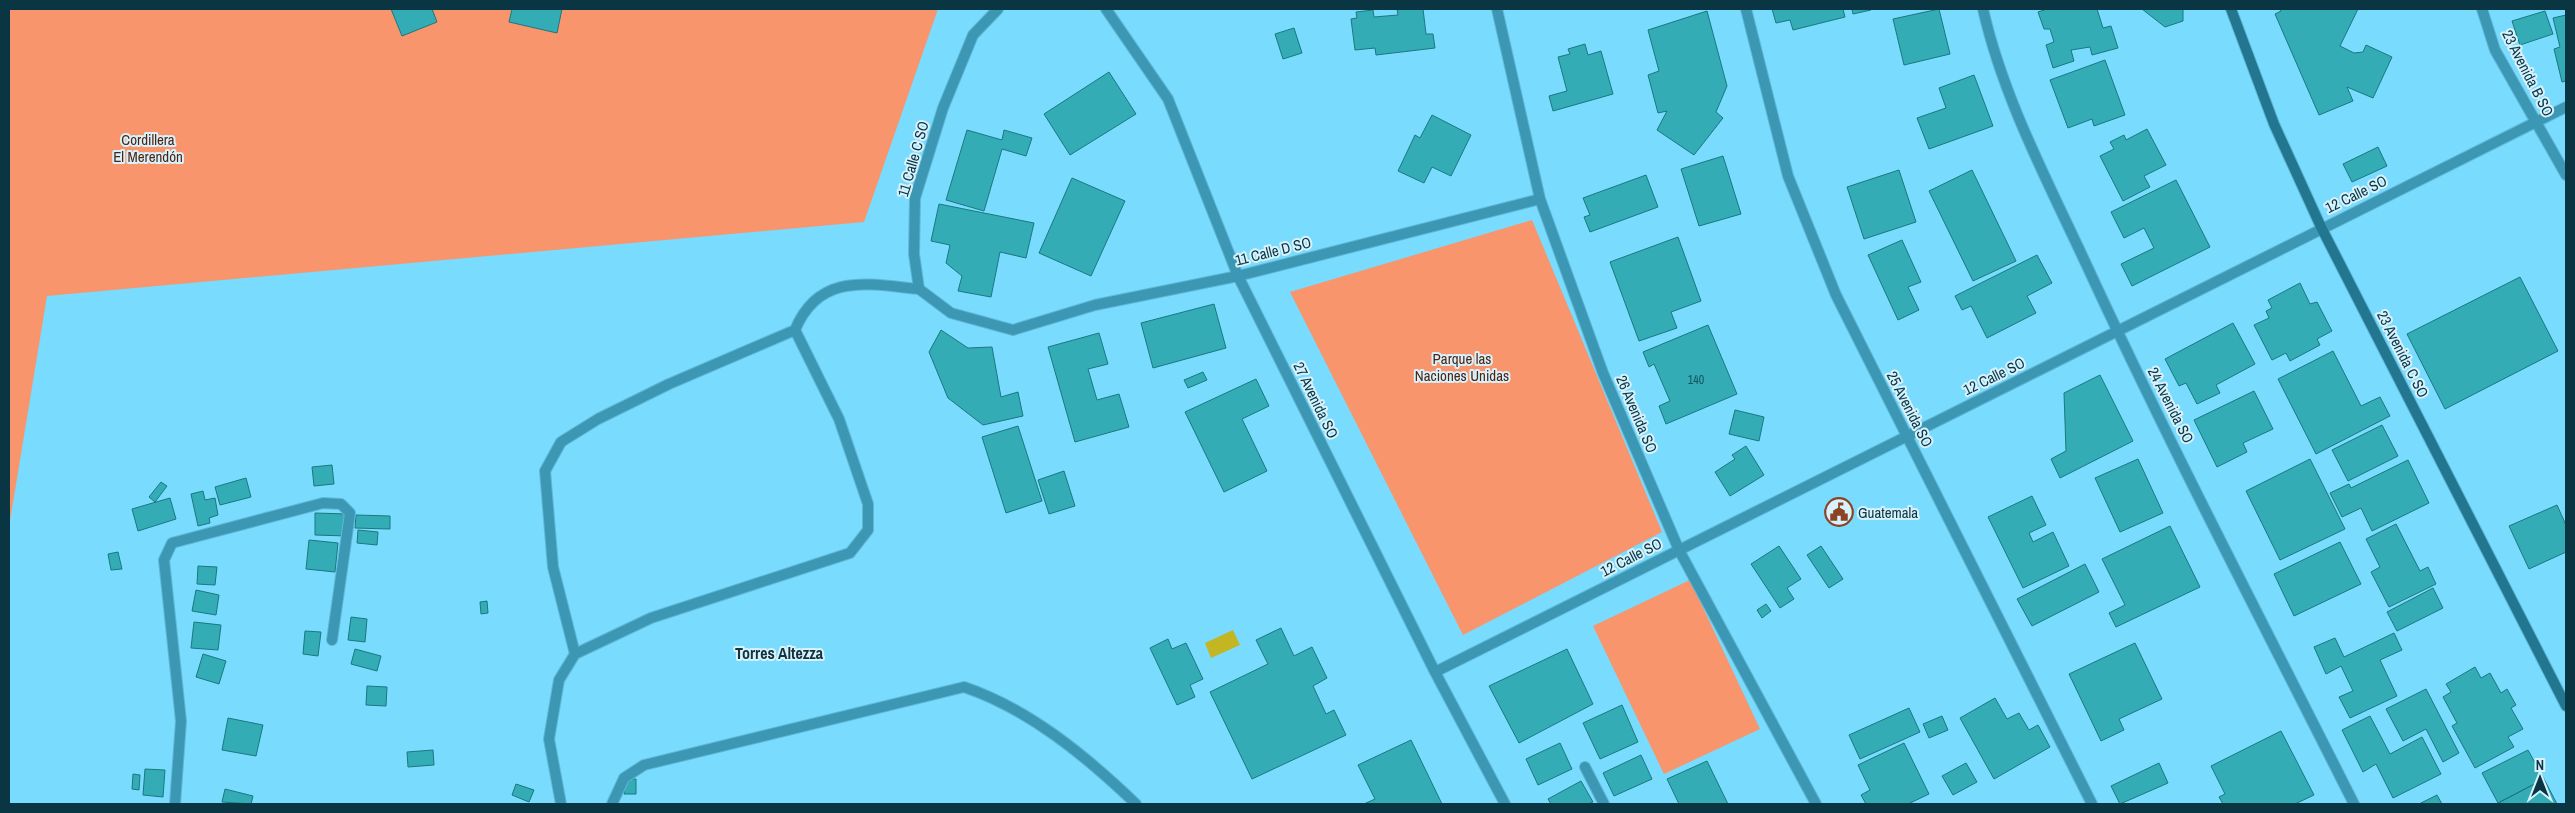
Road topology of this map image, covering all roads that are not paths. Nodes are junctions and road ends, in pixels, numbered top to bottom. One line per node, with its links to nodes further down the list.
1 (998, 9): 14 (street, 11 Calle C SO)
2 (1106, 9): 13 (street, 27 Avenida SO)
3 (1497, 9): 11 (street, 26 Avenida SO)
4 (1746, 9): 17 (street, 25 Avenida SO)
5 (1983, 9): 16 (street, 24 Avenida SO)
6 (2231, 9): 12 (street, 23 Avenida C SO)
7 (2482, 9): 9 (street, 23 Avenida B SO)
8 (2566, 107): 9 (street, 12 Calle SO)
9 (2535, 123): 10 (street, 23 Avenida B SO); 12 (street, 12 Calle SO)
10 (2566, 175)
11 (1540, 199): 13 (street, 11 Calle D SO); 18 (street, 26 Avenida SO)
12 (2321, 227): 16 (street, 12 Calle SO); 22 (street, 23 Avenida C SO)
13 (1238, 276): 14 (street, 11 Calle D SO); 21 (street, 27 Avenida SO)
14 (919, 289): 15 (street)
15 (794, 330): 20 (street); 20 (street)
16 (2117, 332): 17 (street, 12 Calle SO); 32 (street, 24 Avenida SO)
17 (1907, 435): 18 (street, 12 Calle SO); 31 (street, 25 Avenida SO)
18 (1679, 550): 21 (street, 12 Calle SO); 30 (street, 26 Avenida SO)
19 (332, 640): 24 (street)
20 (575, 654): 25 (street)
21 (1435, 672): 28 (street, 27 Avenida SO)
22 (2566, 706)
23 (1585, 767): 29 (street)
24 (175, 804)
25 (561, 804)
26 (612, 804): 27 (street)
27 (1136, 804)
28 (1505, 804)
29 (1604, 804)
30 (1816, 804)
31 (2092, 804)
32 (2354, 804)

